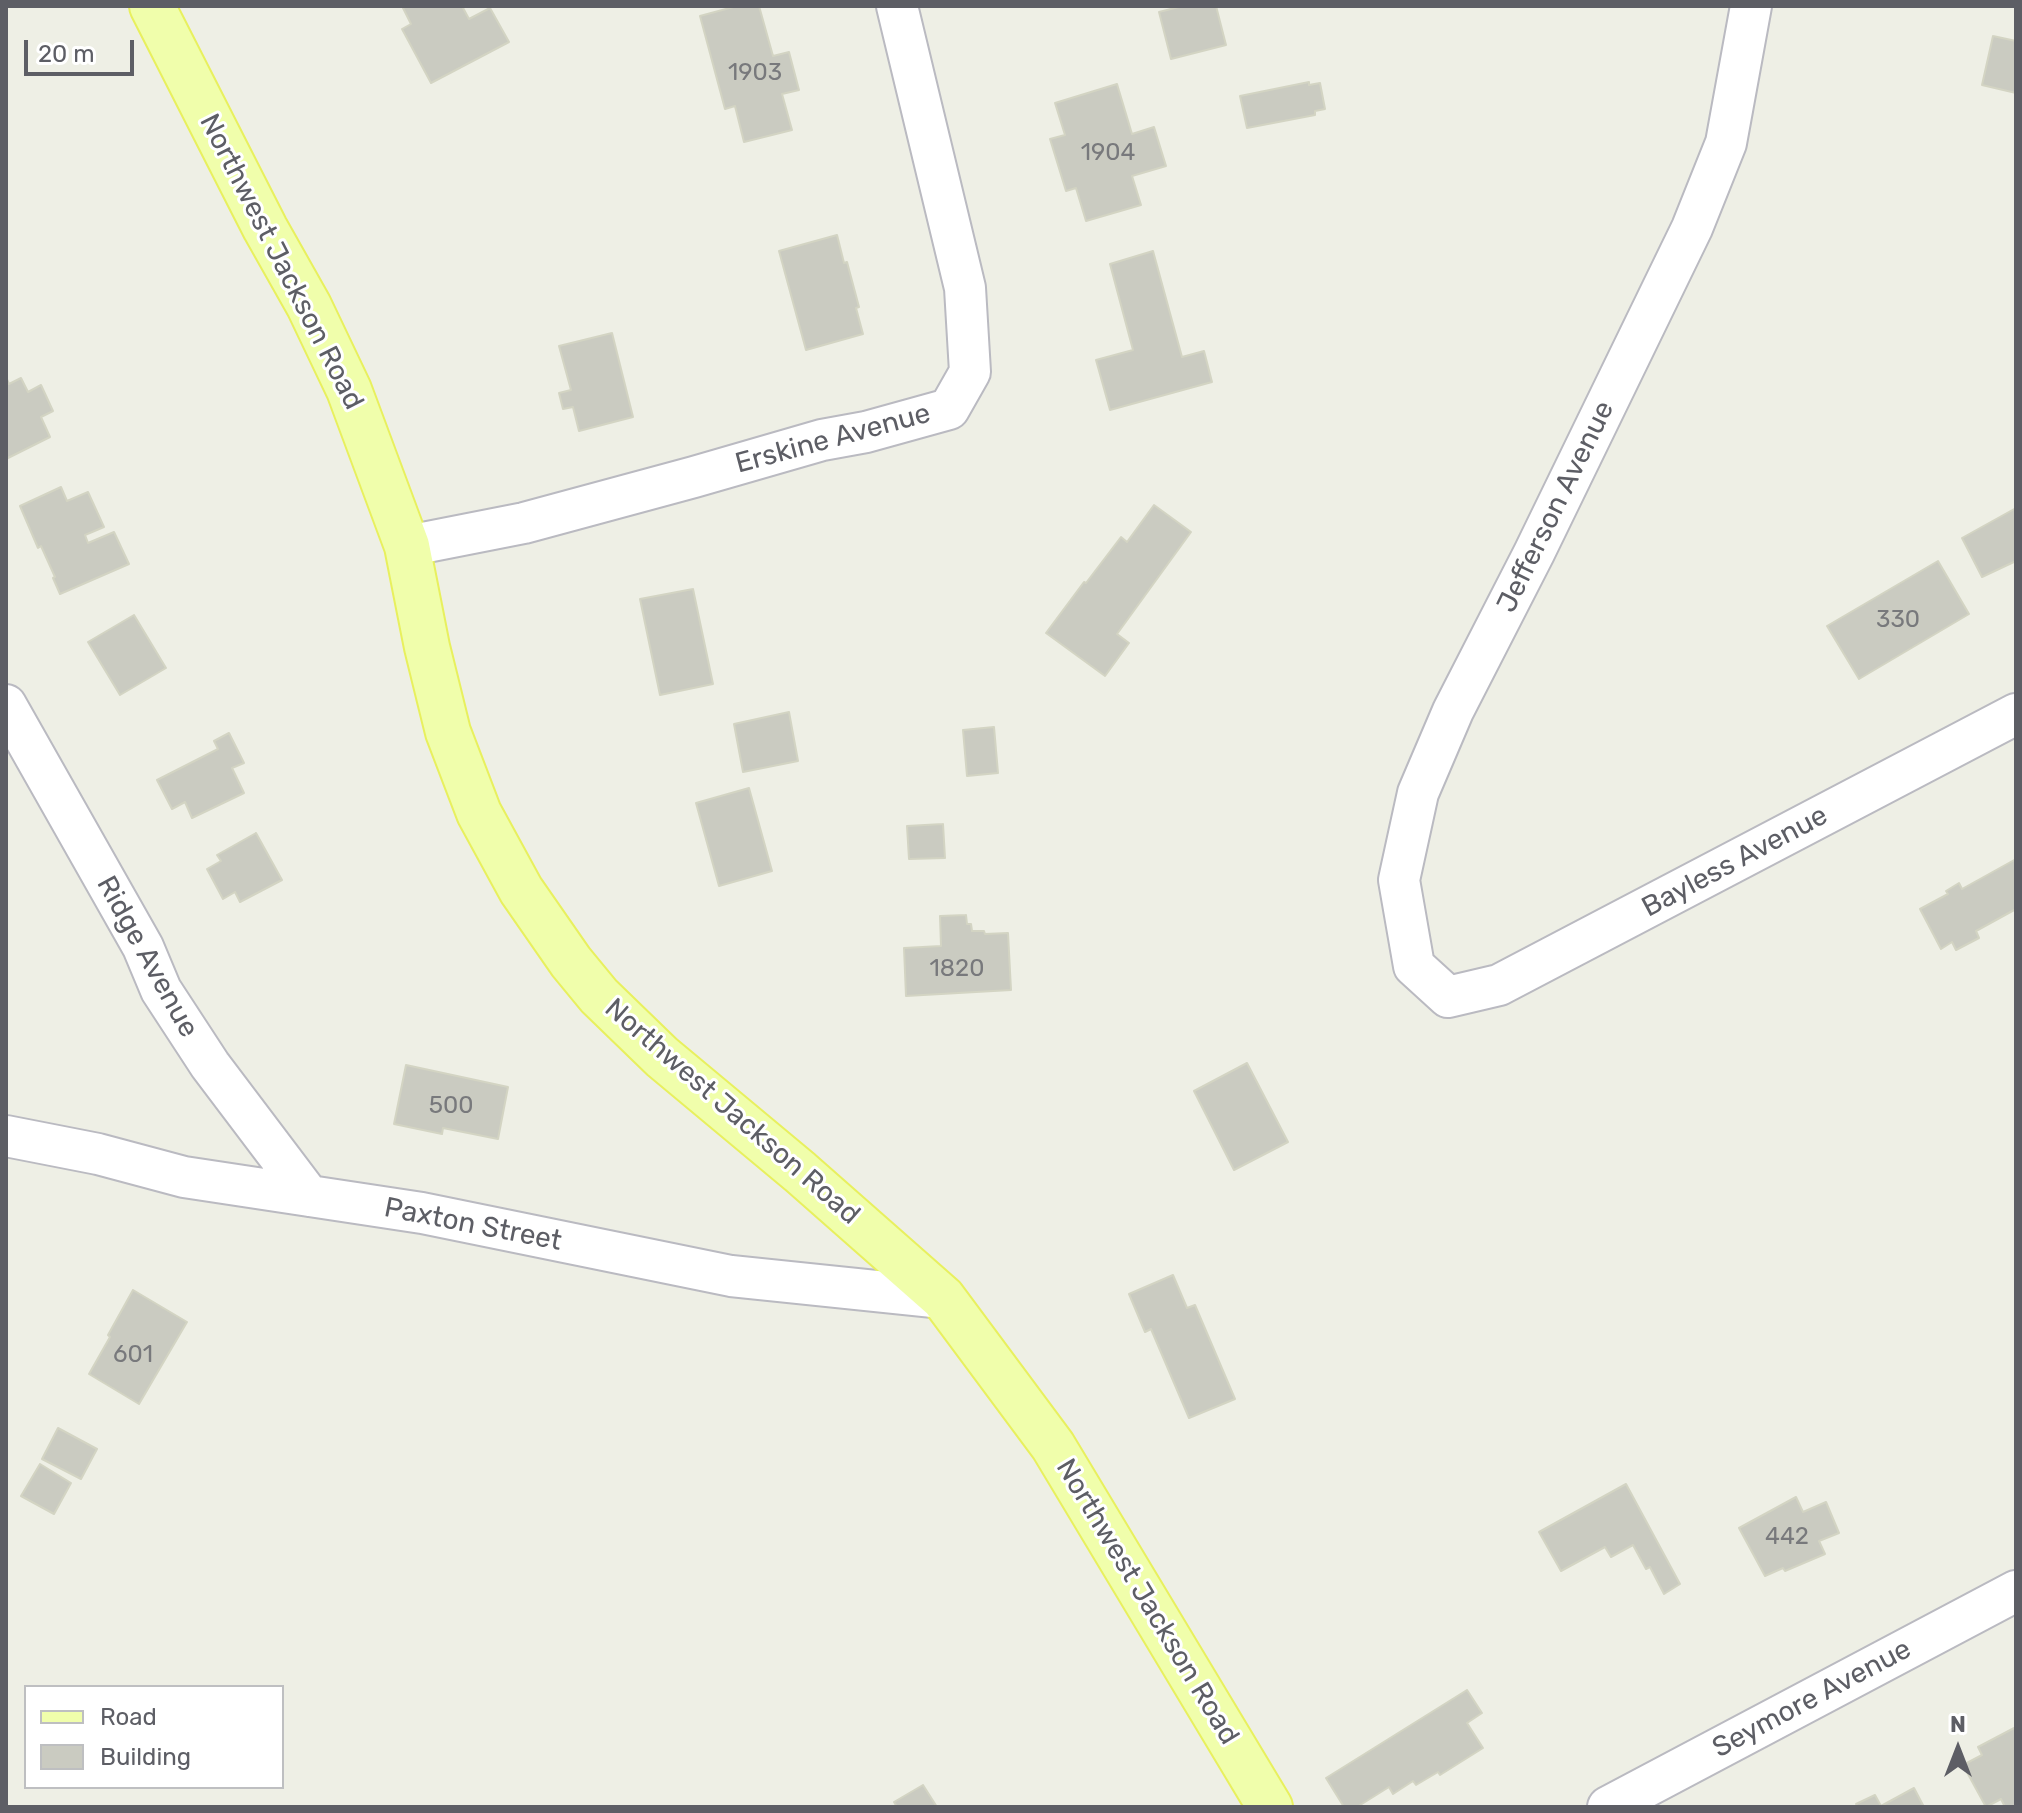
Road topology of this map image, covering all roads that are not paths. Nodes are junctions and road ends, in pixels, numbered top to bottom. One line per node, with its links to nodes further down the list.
1 (152, 6): 4 (main road, Northwest Jackson Road)
2 (897, 6): 4 (street, Erskine Avenue)
3 (1751, 6): 7 (street, Jefferson Avenue)
4 (407, 546): 10 (main road, Northwest Jackson Road)
5 (6, 705): 9 (street, Ridge Avenue)
6 (2016, 714): 7 (street, Bayless Avenue)
7 (1448, 997)
8 (6, 1136): 9 (street, Paxton Street)
9 (309, 1196): 10 (street, Paxton Street)
10 (943, 1298): 12 (main road, Northwest Jackson Road)
11 (2016, 1591): 13 (street, Seymore Avenue)
12 (1270, 1807)
13 (1608, 1807)

